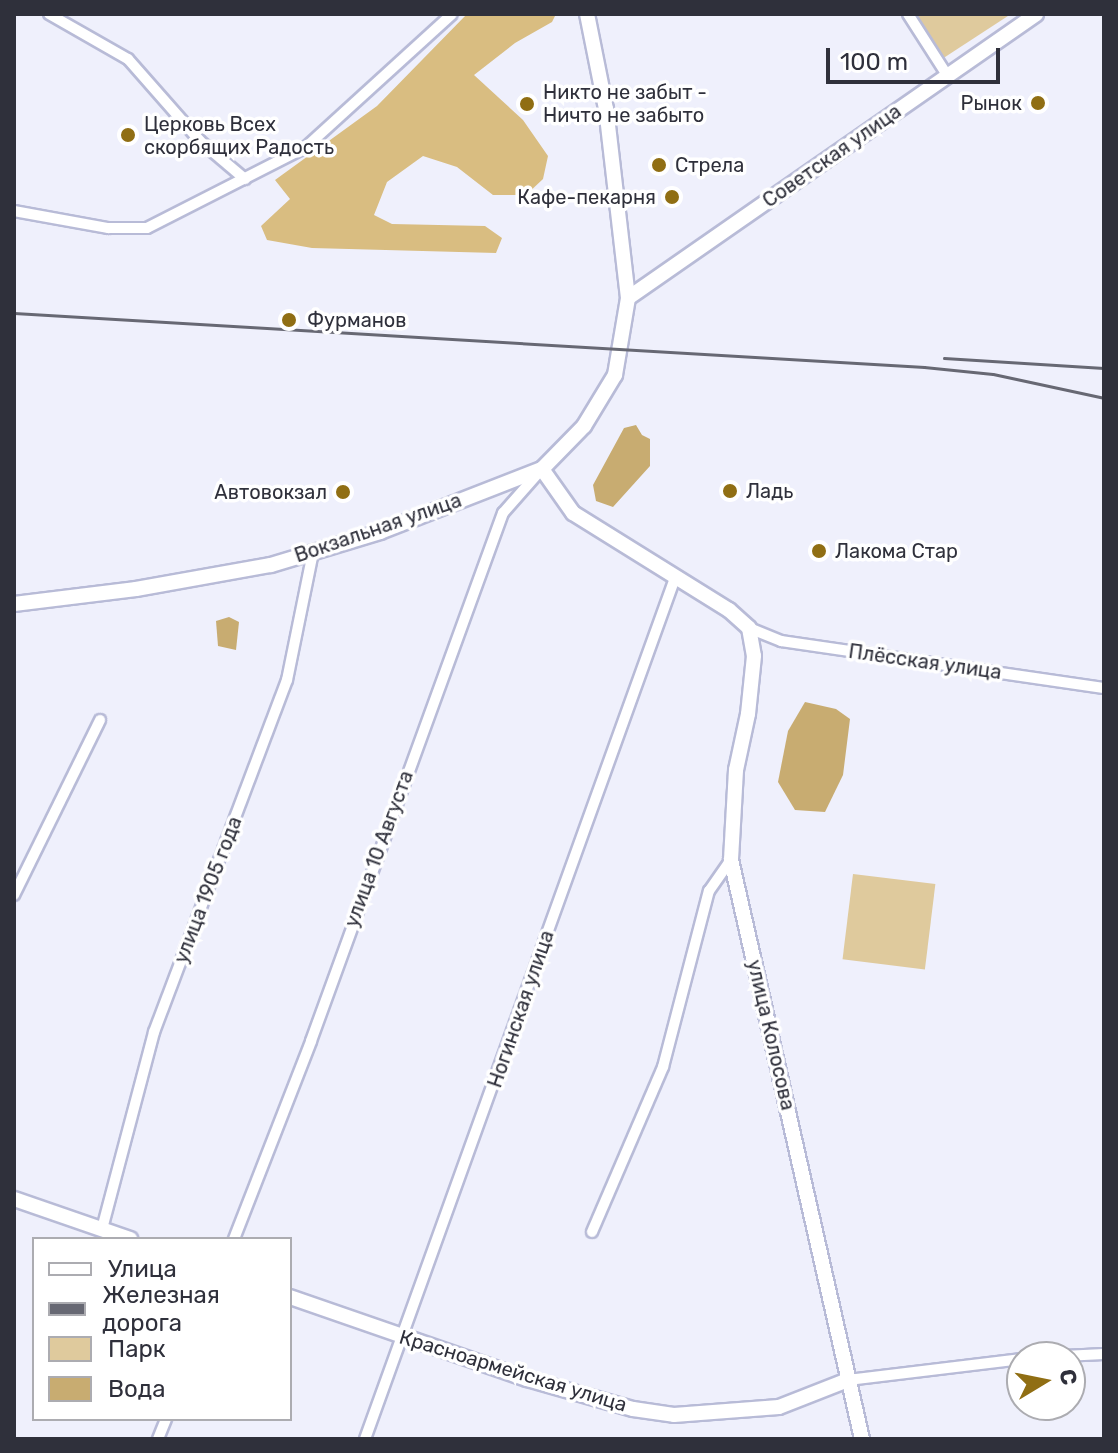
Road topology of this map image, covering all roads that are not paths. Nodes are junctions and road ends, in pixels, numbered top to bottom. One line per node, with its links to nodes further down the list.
1 (49, 14): 7 (street)
2 (452, 14): 7 (street)
3 (587, 14): 9 (main road, Вокзальная улица)
4 (908, 14): 6 (street)
5 (1036, 14): 6 (main road, Советская улица)
6 (947, 75): 9 (main road, Советская улица)
7 (245, 179): 8 (street)
8 (14, 211)
9 (628, 298): 10 (main road, Вокзальная улица)
10 (542, 469): 11 (main road, Вокзальная улица); 12 (main road); 23 (street, улица 10 Августа)
11 (313, 552): 13 (main road, Вокзальная улица); 20 (street, улица 1905 года)
12 (675, 578): 14 (main road); 25 (street, Ногинская улица)
13 (14, 604)
14 (749, 628): 15 (street, Плёсская улица); 17 (main road, улица Колосова)
15 (1104, 688)
16 (100, 720): 18 (street)
17 (731, 860): 21 (street); 27 (main road, улица Колосова)
18 (14, 895)
19 (14, 1199): 20 (main road)
20 (102, 1229): 22 (main road)
21 (592, 1232)
22 (124, 1237)
23 (235, 1237)
24 (292, 1298): 25 (main road, Красноармейская улица)
25 (400, 1337): 27 (main road, Красноармейская улица); 28 (street, Ногинская улица)
26 (1006, 1361): 27 (street, Красноармейская улица)
27 (848, 1380): 29 (main road, улица Колосова)
28 (365, 1439)
29 (862, 1439)

